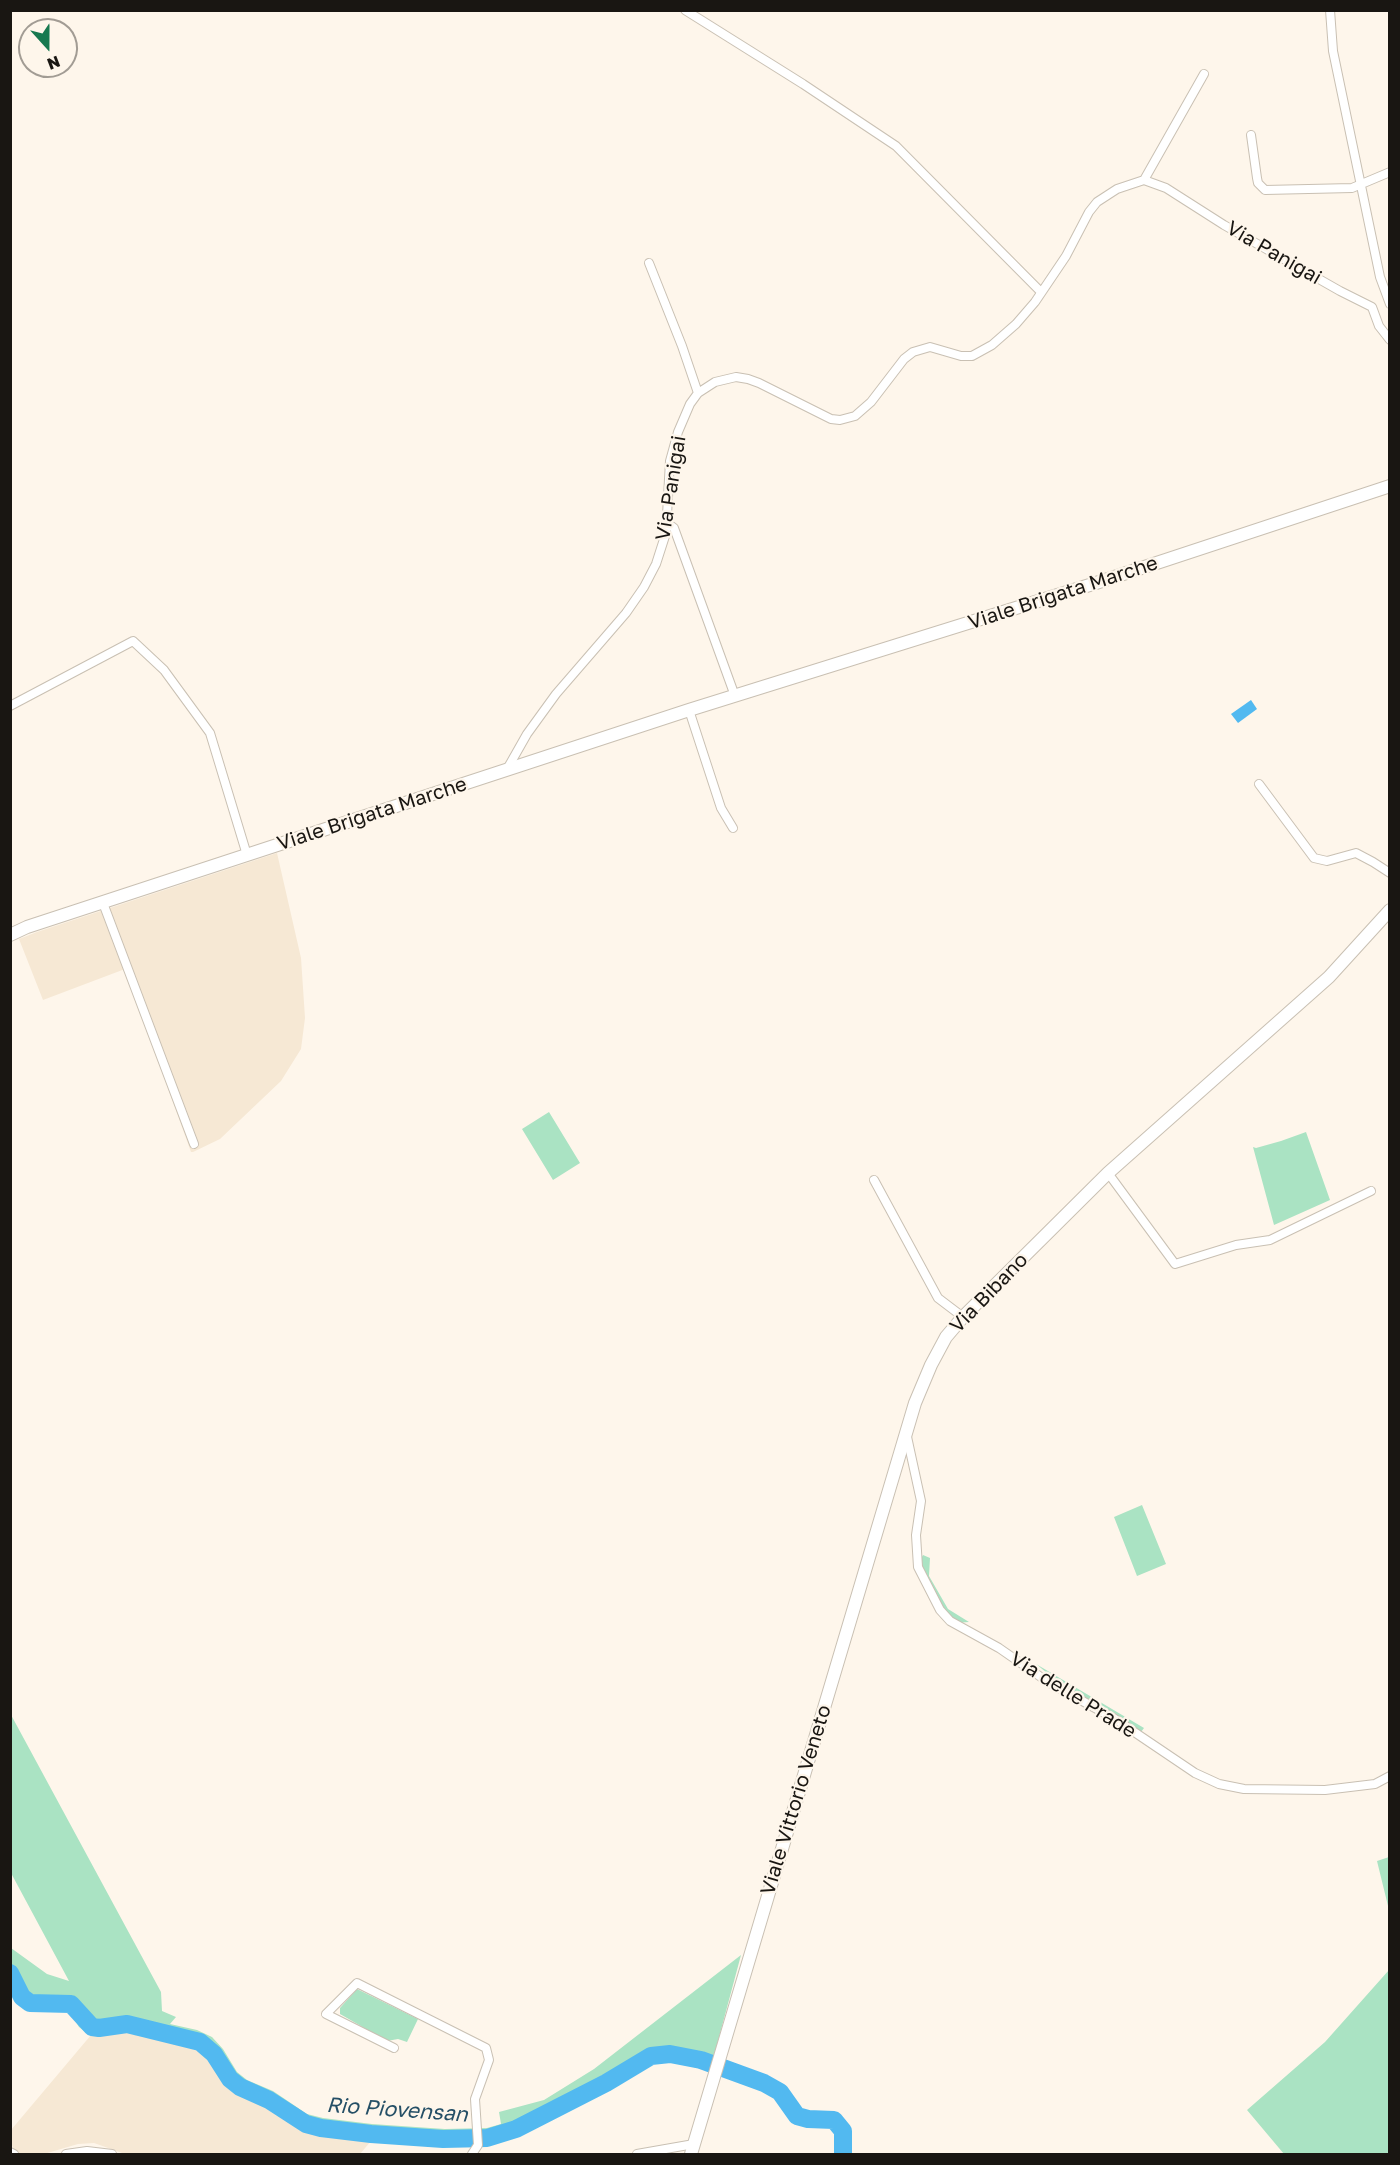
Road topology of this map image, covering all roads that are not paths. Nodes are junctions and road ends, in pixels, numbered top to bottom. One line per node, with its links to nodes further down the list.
1 (685, 10): 11 (street)
2 (1330, 10): 7 (street)
3 (1204, 74): 6 (street)
4 (1251, 135): 7 (street)
5 (1389, 172): 7 (street)
6 (1144, 180): 11 (street); 13 (street, Via Panigai)
7 (1360, 183): 10 (street)
8 (649, 263): 15 (street)
9 (1389, 274): 10 (street)
10 (1380, 277): 12 (street)
11 (1041, 292): 15 (street)
12 (1389, 304): 13 (street)
13 (1372, 307): 14 (street)
14 (1389, 340)
15 (698, 393): 21 (street, Via Panigai)
16 (1389, 486): 18 (street, Viale Brigata Marche)
17 (670, 525): 18 (street)
18 (735, 696): 20 (street, Viale Brigata Marche)
19 (10, 706): 24 (street)
20 (690, 710): 21 (street, Viale Brigata Marche); 23 (street)
21 (506, 771): 24 (street, Viale Brigata Marche)
22 (1259, 784): 25 (street)
23 (733, 828)
24 (247, 855): 26 (street, Viale Brigata Marche)
25 (1389, 873)
26 (103, 903): 28 (street, Viale Brigata Marche); 29 (street)
27 (1389, 912): 30 (street, Via Bibano)
28 (10, 935)
29 (194, 1144)
30 (1108, 1173): 32 (street); 33 (street, Via Bibano)
31 (874, 1180): 33 (street)
32 (1371, 1191)
33 (963, 1317): 34 (street, Via Bibano)
34 (906, 1431): 35 (street, Via Bibano); 36 (street, Via delle Prade)
35 (873, 1539): 38 (street, Viale Vittorio Veneto)
36 (1389, 1776)
37 (394, 2048): 41 (street)
38 (693, 2149): 42 (street)
39 (66, 2154): 40 (street)
40 (112, 2154)
41 (472, 2154)
42 (638, 2154)

